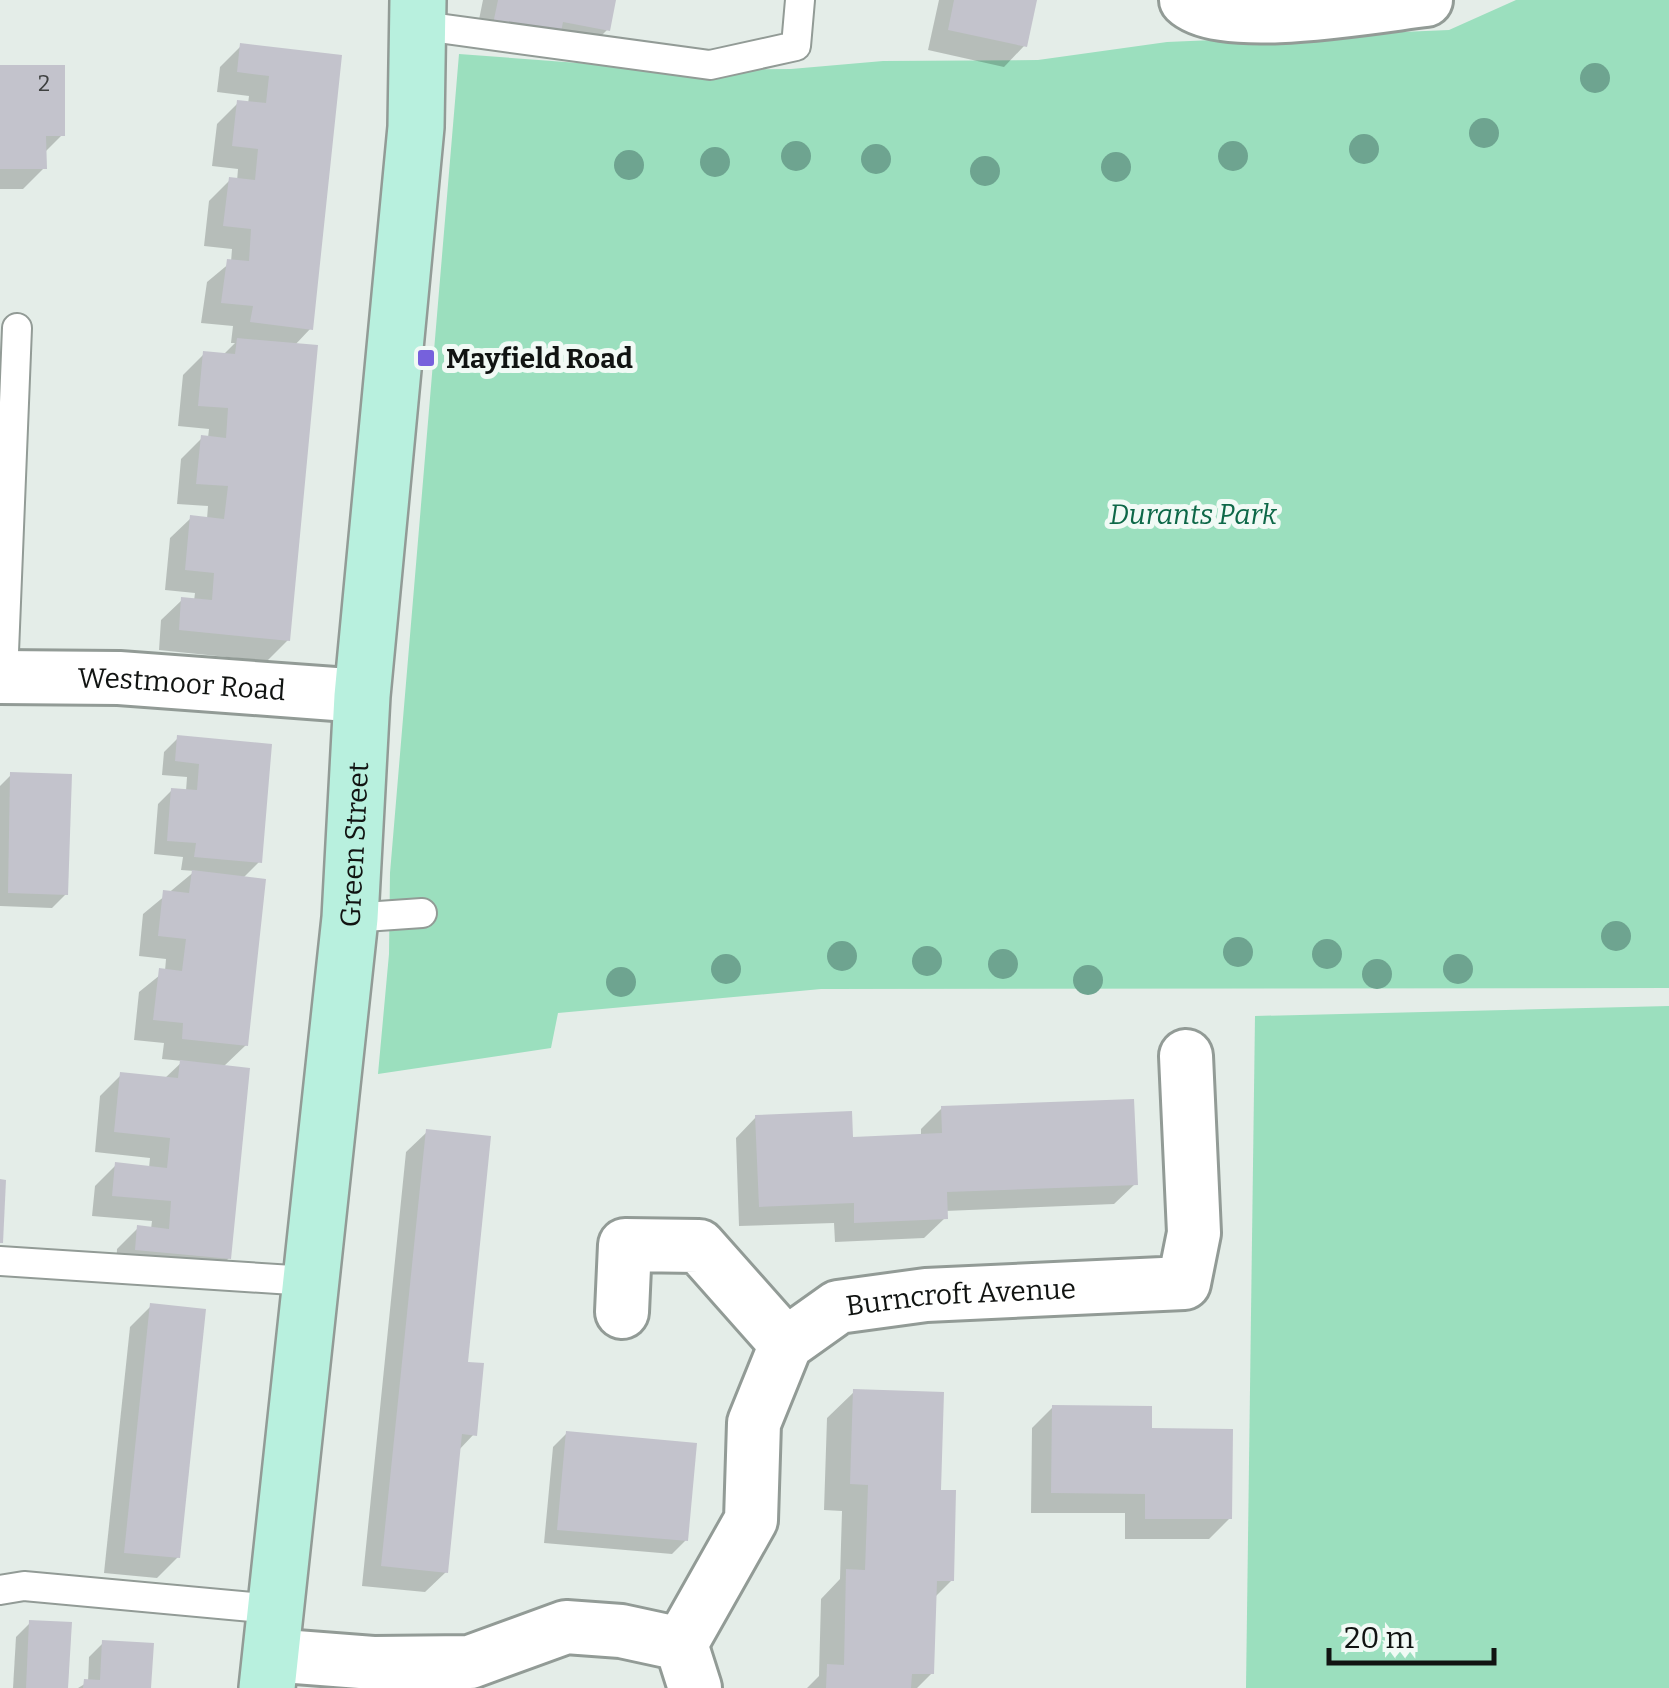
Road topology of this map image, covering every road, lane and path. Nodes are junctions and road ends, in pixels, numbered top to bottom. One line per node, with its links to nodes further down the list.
1 (800, 0): 4 (lane)
2 (1186, 0): 3 (street)
3 (1426, 0)
4 (417, 12): 7 (street, Green Street)
5 (16, 328): 6 (lane)
6 (1, 678): 7 (street, Westmoor Road)
7 (362, 696): 9 (street, Green Street)
8 (422, 913): 9 (lane)
9 (350, 918): 12 (street, Green Street)
10 (1186, 1056): 14 (street, Burncroft Avenue)
11 (0, 1262): 12 (lane)
12 (308, 1281): 16 (street, Green Street)
13 (622, 1312): 14 (street)
14 (786, 1344): 17 (street)
15 (0, 1590): 16 (lane)
16 (270, 1650): 17 (street)
17 (688, 1666)

